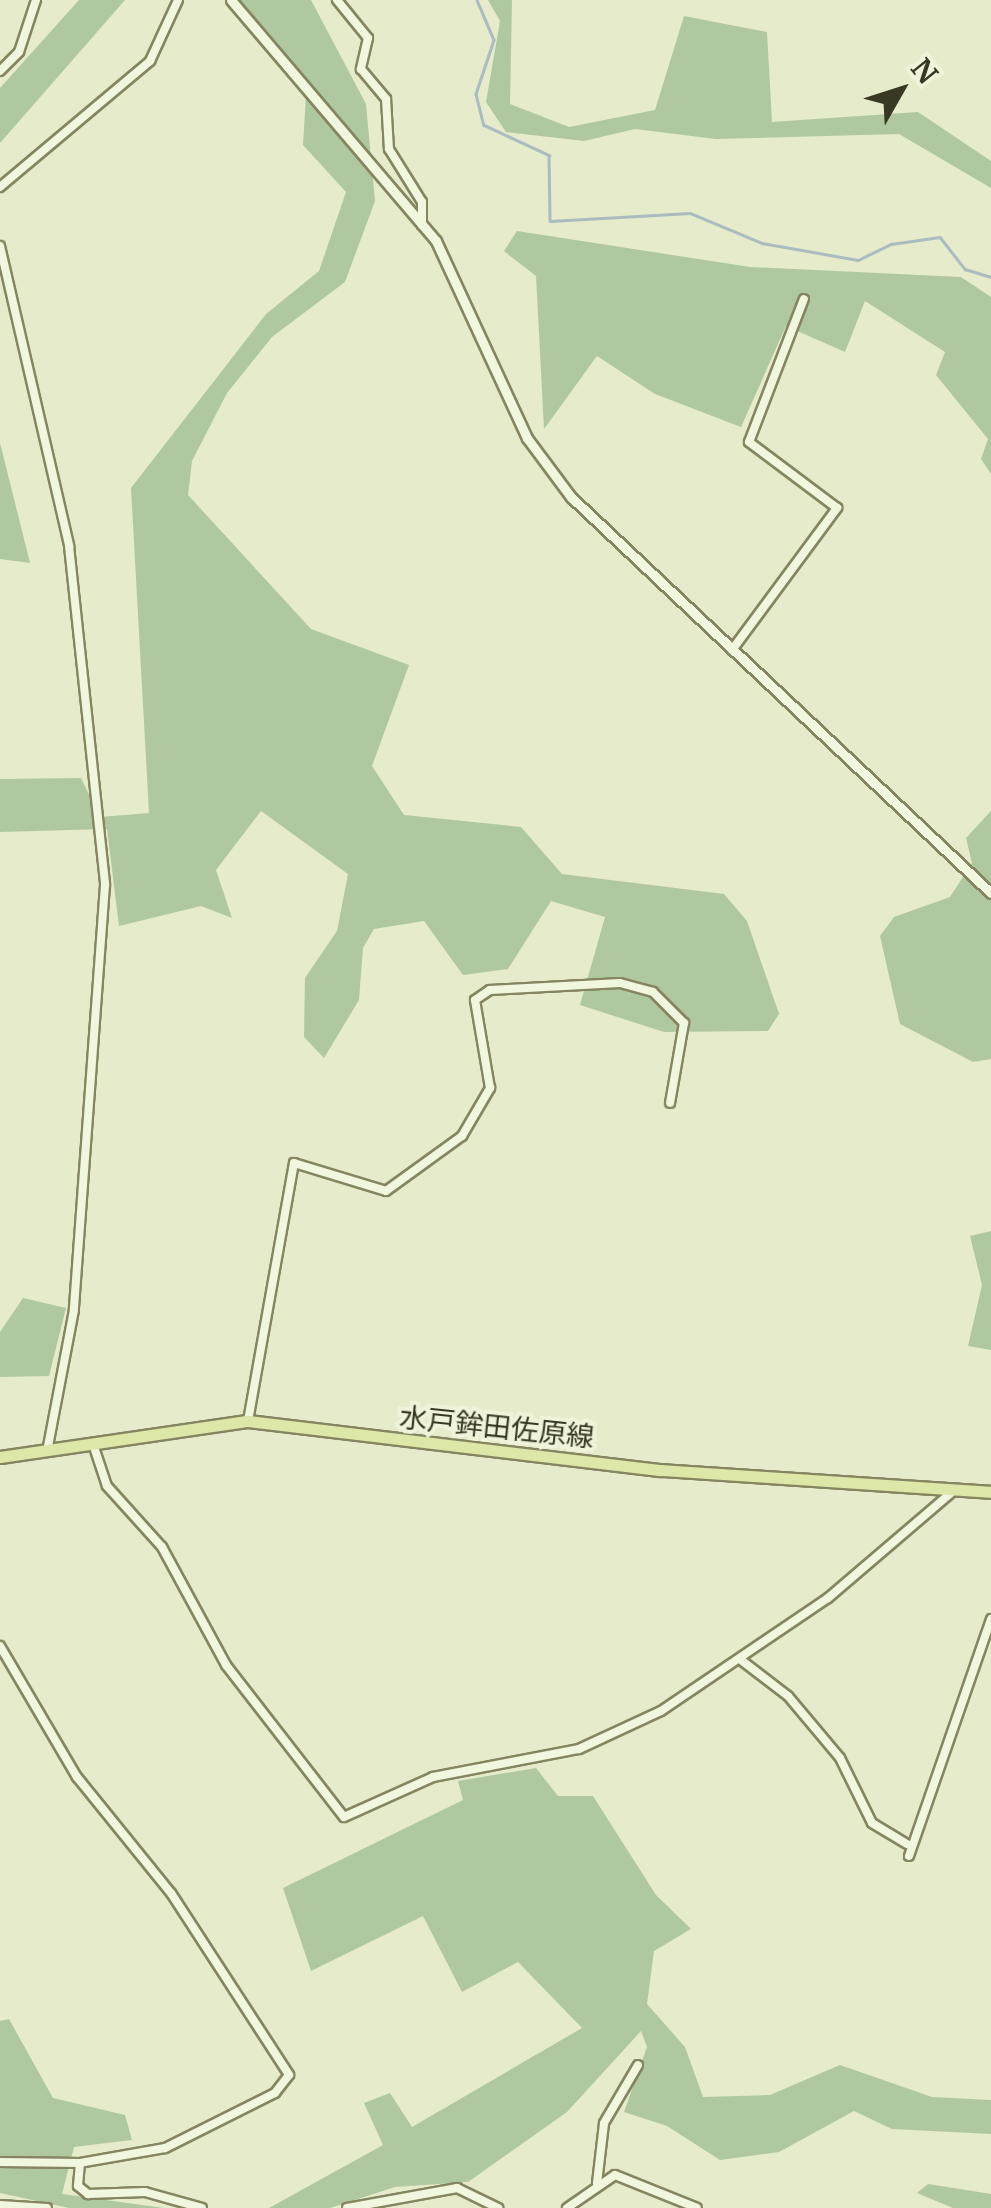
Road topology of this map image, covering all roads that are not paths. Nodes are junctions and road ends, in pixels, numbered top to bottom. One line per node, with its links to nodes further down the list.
1 (36, 0): 5 (street)
2 (178, 0): 6 (street)
3 (231, 0): 7 (street)
4 (336, 0): 7 (street)
5 (0, 70)
6 (0, 187)
7 (422, 225): 10 (street)
8 (0, 246): 15 (street)
9 (804, 298): 10 (street)
10 (732, 650): 11 (street)
11 (991, 893)
12 (670, 1103): 13 (street)
13 (248, 1421): 14 (main road, 水戸鉾田佐原線); 17 (main road, 水戸鉾田佐原線)
14 (92, 1444): 15 (main road, 水戸鉾田佐原線); 21 (street)
15 (47, 1451): 16 (main road, 水戸鉾田佐原線)
16 (0, 1457)
17 (952, 1492): 18 (main road, 水戸鉾田佐原線); 21 (street)
18 (991, 1492)
19 (991, 1619): 22 (street)
20 (0, 1646): 26 (street)
21 (741, 1660): 22 (street)
22 (907, 1844): 23 (street)
23 (909, 1856)
24 (638, 2066): 27 (street)
25 (0, 2162): 26 (street)
26 (80, 2163): 30 (street)
27 (597, 2183): 33 (street); 34 (street)
28 (0, 2205): 29 (street)
29 (48, 2208)
30 (202, 2208)
31 (347, 2208): 32 (street)
32 (498, 2208)
33 (567, 2208)
34 (696, 2208)

